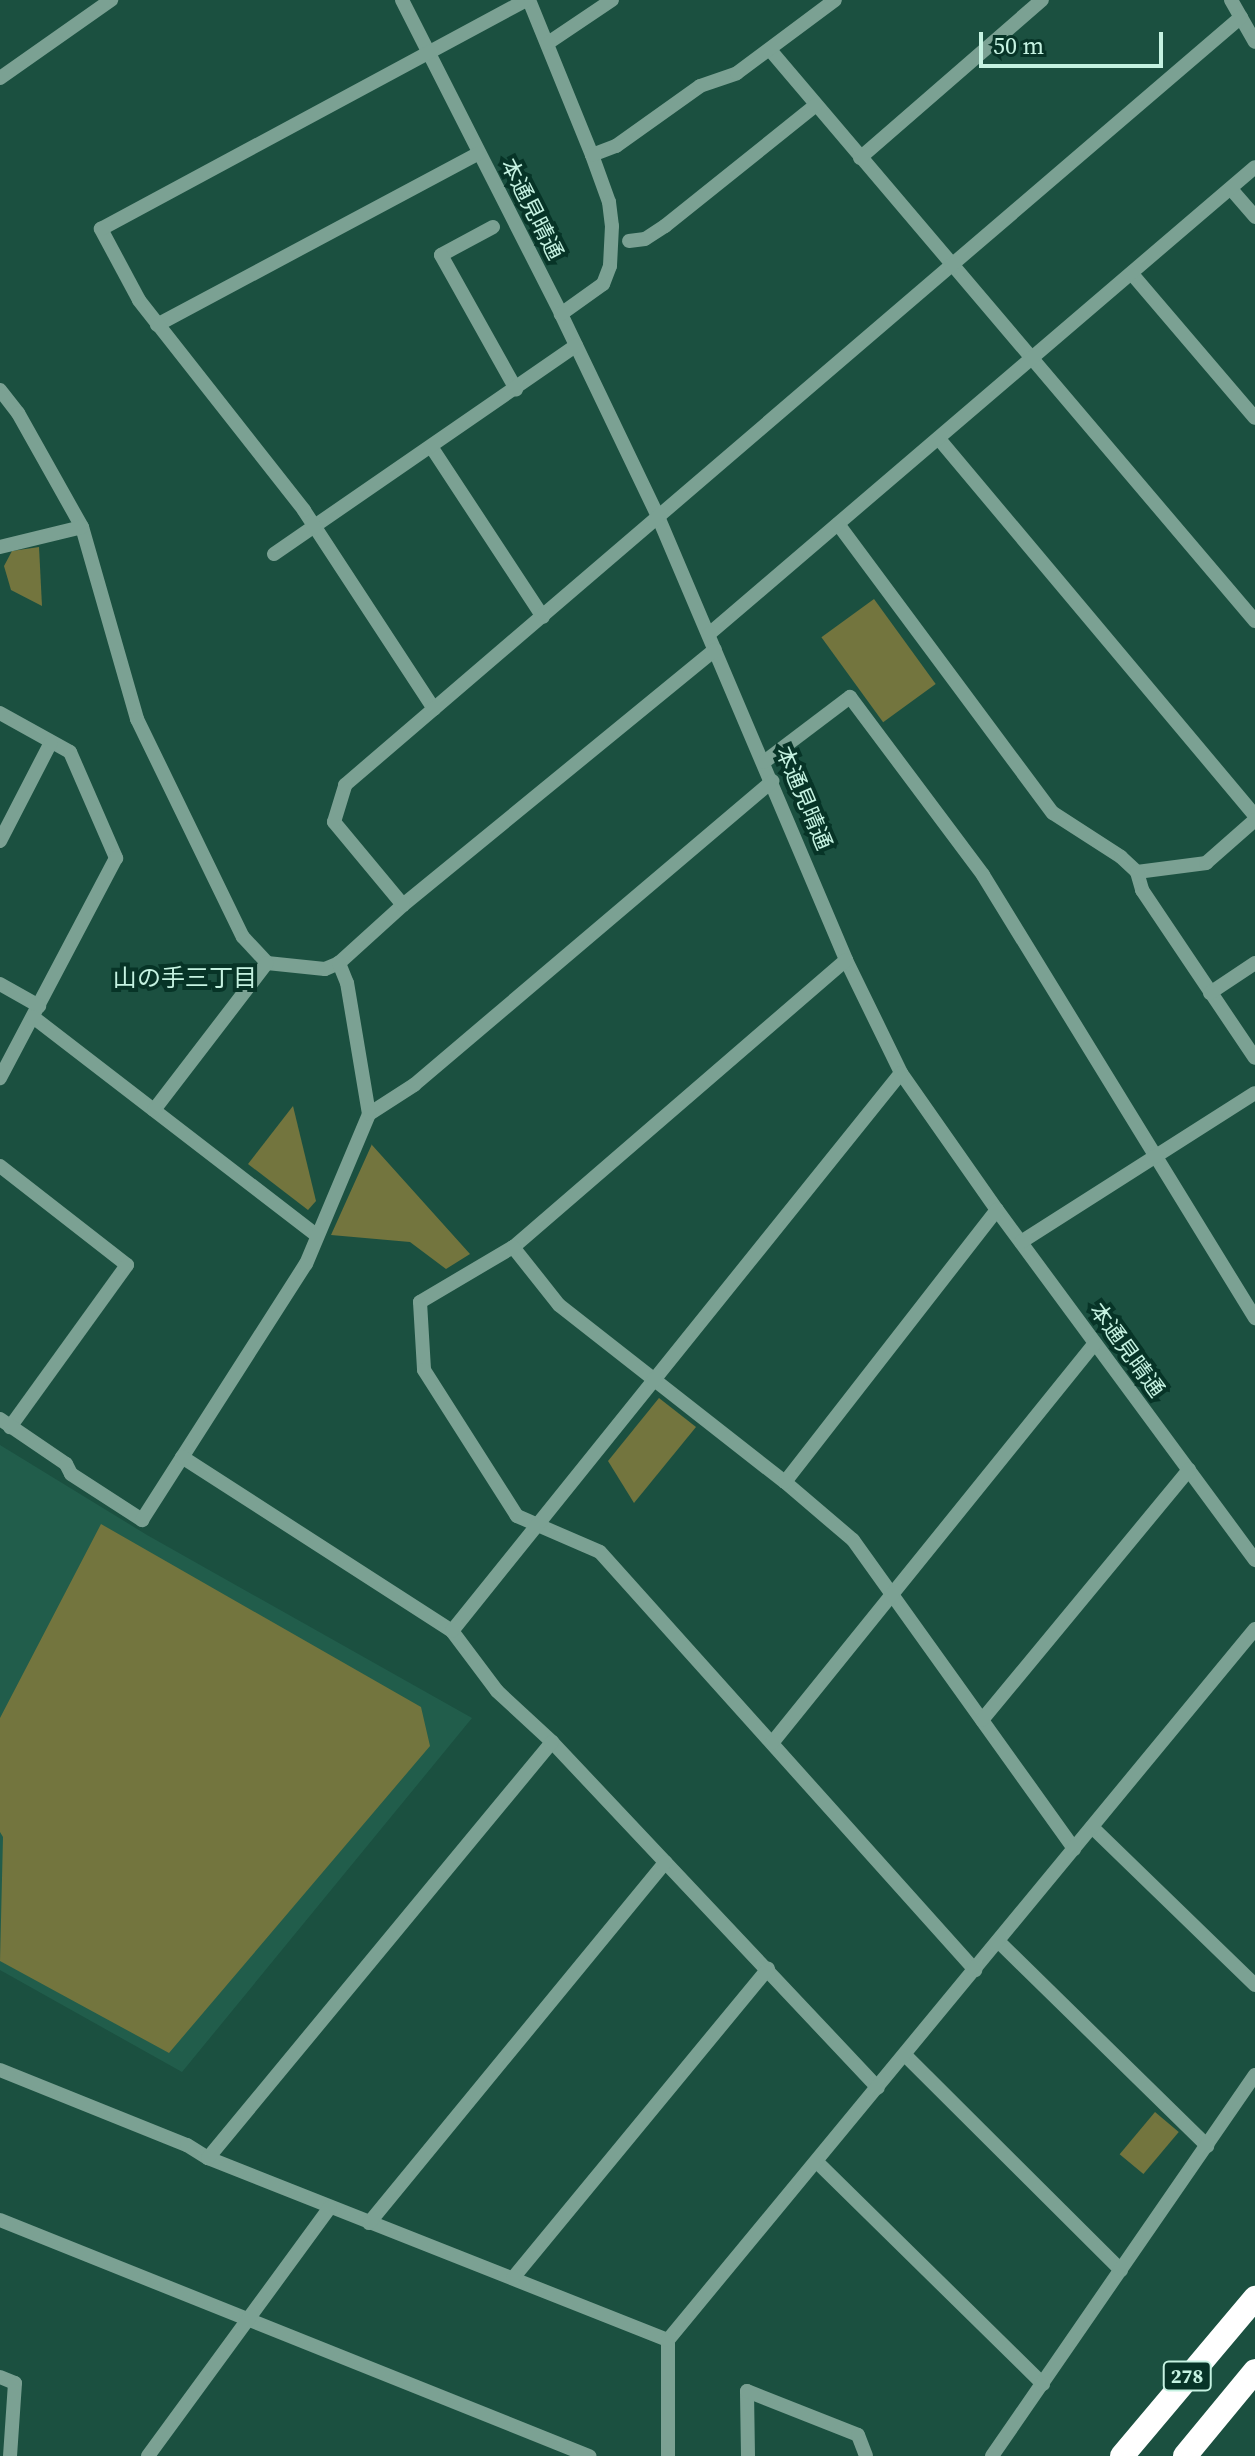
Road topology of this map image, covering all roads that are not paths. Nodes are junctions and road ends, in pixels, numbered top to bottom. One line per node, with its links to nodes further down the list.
1 (111, 0): 8 (street)
2 (402, 0): 12 (street, 本通見晴通)
3 (528, 0): 11 (street); 12 (street)
4 (612, 0): 11 (street)
5 (835, 0): 13 (street)
6 (1042, 0): 18 (street)
7 (1231, 0): 9 (street)
8 (90, 6): 14 (street)
9 (1241, 17): 10 (street); 24 (street)
10 (1255, 42)
11 (548, 43): 17 (street)
12 (428, 51): 16 (street, 本通見晴通); 27 (street)
13 (771, 51): 15 (street); 17 (street)
14 (0, 78)
15 (816, 105): 18 (street); 23 (street)
16 (479, 153): 26 (street, 本通見晴通); 27 (street)
17 (592, 155): 26 (street)
18 (860, 158): 24 (street)
19 (1255, 167): 20 (street)
20 (1231, 189): 21 (street); 25 (street)
21 (1255, 217)
22 (493, 227): 30 (street)
23 (629, 241)
24 (951, 265): 29 (street); 35 (street)
25 (1132, 274): 29 (street); 32 (street)
26 (561, 314): 28 (street, 本通見晴通)
27 (157, 325): 38 (street)
28 (576, 346): 30 (street); 35 (street, 本通見晴通)
29 (1032, 360): 33 (street); 42 (street)
30 (516, 389): 34 (street)
31 (0, 390): 37 (street)
32 (1255, 418)
33 (939, 439): 36 (street); 50 (street)
34 (432, 448): 38 (street); 41 (street)
35 (659, 519): 41 (street); 43 (street, 本通見晴通)
36 (838, 524): 43 (street); 52 (street)
37 (82, 527): 39 (street); 55 (street)
38 (313, 529): 40 (street); 45 (street)
39 (0, 547)
40 (274, 554)
41 (543, 617): 45 (street)
42 (1255, 621)
43 (709, 634): 44 (street, 本通見晴通)
44 (715, 650): 48 (street, 本通見晴通); 53 (street)
45 (434, 709): 53 (street)
46 (0, 713): 47 (street)
47 (51, 742): 51 (street); 60 (street)
48 (764, 762): 49 (street, 本通見晴通); 67 (street)
49 (773, 781): 54 (street, 本通見晴通); 66 (street)
50 (1255, 817): 52 (street)
51 (0, 841)
52 (1137, 872): 59 (street)
53 (403, 905): 56 (street)
54 (846, 960): 62 (street, 本通見晴通); 72 (street)
55 (267, 963): 56 (street); 65 (street)
56 (339, 963): 66 (street)
57 (1255, 963): 59 (street)
58 (0, 984): 60 (street)
59 (1210, 993): 61 (street)
60 (36, 1012): 63 (street); 65 (street)
61 (1255, 1058)
62 (901, 1073): 69 (street, 本通見晴通); 75 (street)
63 (0, 1078)
64 (1255, 1093): 67 (street)
65 (154, 1110): 70 (street)
66 (369, 1114): 70 (street)
67 (1157, 1158): 71 (street); 73 (street)
68 (0, 1166): 76 (street)
69 (997, 1210): 71 (street, 本通見晴通); 79 (street)
70 (316, 1235): 77 (street)
71 (1021, 1242): 74 (street, 本通見晴通)
72 (513, 1247): 75 (street); 80 (street)
73 (1255, 1318)
74 (1095, 1343): 78 (street, 本通見晴通); 82 (street)
75 (655, 1379): 79 (street); 80 (street)
76 (5, 1423): 77 (street)
77 (182, 1457): 84 (street)
78 (1189, 1470): 81 (street, 本通見晴通); 85 (street)
79 (785, 1482): 82 (street)
80 (536, 1526): 84 (street); 87 (street)
81 (1255, 1560)
82 (891, 1594): 85 (street); 87 (street)
83 (1255, 1629): 88 (street)
84 (452, 1631): 86 (street)
85 (982, 1720): 89 (street)
86 (552, 1742): 90 (street); 100 (street)
87 (772, 1743): 93 (street)
88 (1092, 1827): 89 (street); 94 (street)
89 (1074, 1849): 91 (street)
90 (666, 1862): 92 (street); 104 (street)
91 (998, 1941): 93 (street); 99 (street)
92 (768, 1969): 98 (street); 106 (street)
93 (975, 1970): 95 (street)
94 (1255, 1985)
95 (905, 2055): 98 (street); 105 (street)
96 (0, 2070): 100 (street)
97 (1255, 2075): 99 (street)
98 (878, 2088): 101 (street)
99 (1207, 2146): 105 (street)
100 (208, 2158): 102 (street)
101 (817, 2162): 109 (street); 112 (street)
102 (330, 2207): 104 (street); 108 (street)
103 (0, 2220): 108 (street)
104 (369, 2223): 106 (street)
105 (1121, 2270): 112 (street)
106 (513, 2278): 109 (street)
107 (1255, 2298): 120 (highway, 278)
108 (248, 2320): 114 (street); 115 (street)
109 (668, 2340): 116 (street)
110 (1255, 2371): 121 (highway, 278)
111 (0, 2377): 113 (street)
112 (1043, 2384): 119 (street)
113 (10, 2456)
114 (148, 2456)
115 (589, 2456)
116 (668, 2456)
117 (748, 2456): 118 (street)
118 (866, 2456)
119 (992, 2456)
120 (1122, 2456)
121 (1185, 2456)

